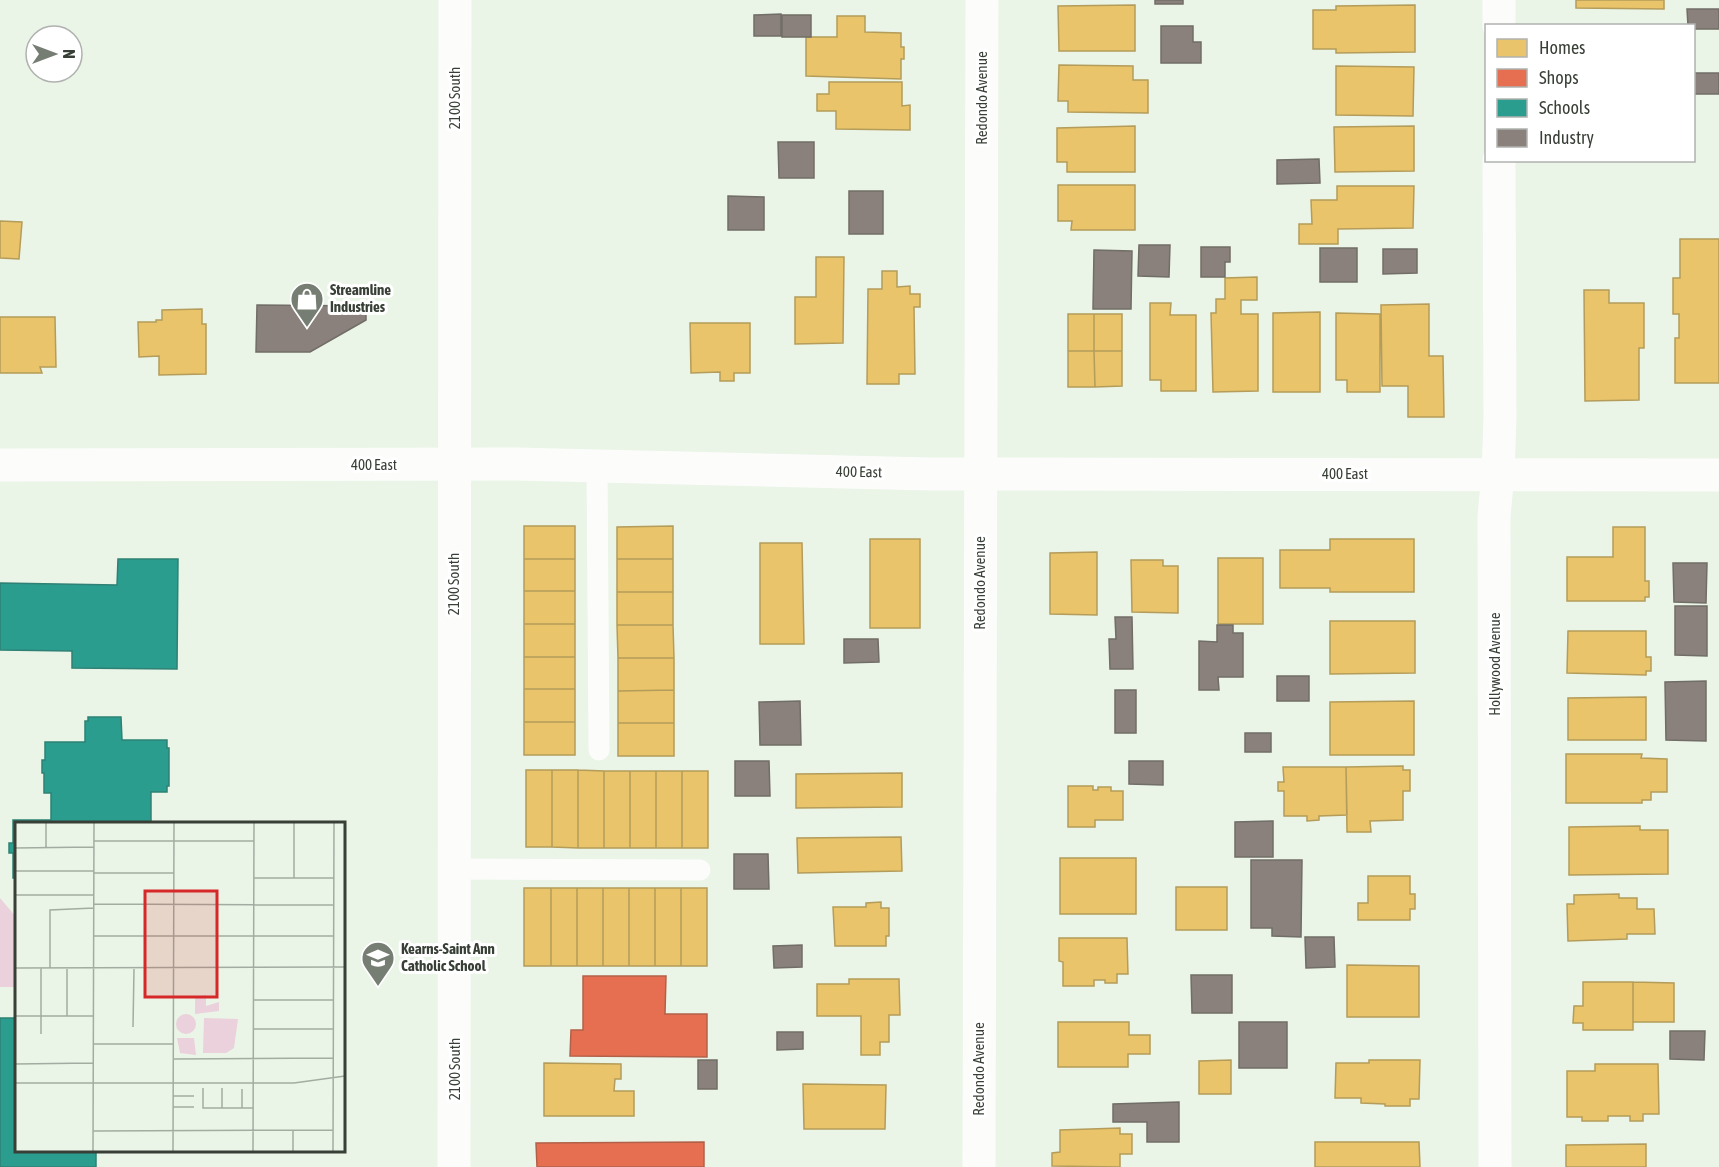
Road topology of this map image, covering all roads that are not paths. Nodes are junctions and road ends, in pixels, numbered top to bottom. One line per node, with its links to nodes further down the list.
1 (455, 0): 7 (street, 2100 South)
2 (982, 0): 9 (street, Redondo Avenue)
3 (1499, 0): 4 (street)
4 (1499, 24)
5 (1499, 162): 10 (street, Hollywood Avenue)
6 (0, 465): 7 (street, 400 East)
7 (455, 465): 8 (street, 400 East); 13 (street, 2100 South)
8 (597, 465): 9 (street, 400 East); 12 (lane)
9 (981, 474): 10 (street, 400 East); 16 (street, Redondo Avenue)
10 (1498, 474): 11 (street, 400 East); 17 (street, Hollywood Avenue)
11 (1719, 475)
12 (599, 750)
13 (455, 869): 14 (lane); 15 (street, 2100 South)
14 (700, 870)
15 (454, 1167)
16 (979, 1167)
17 (1495, 1167)

